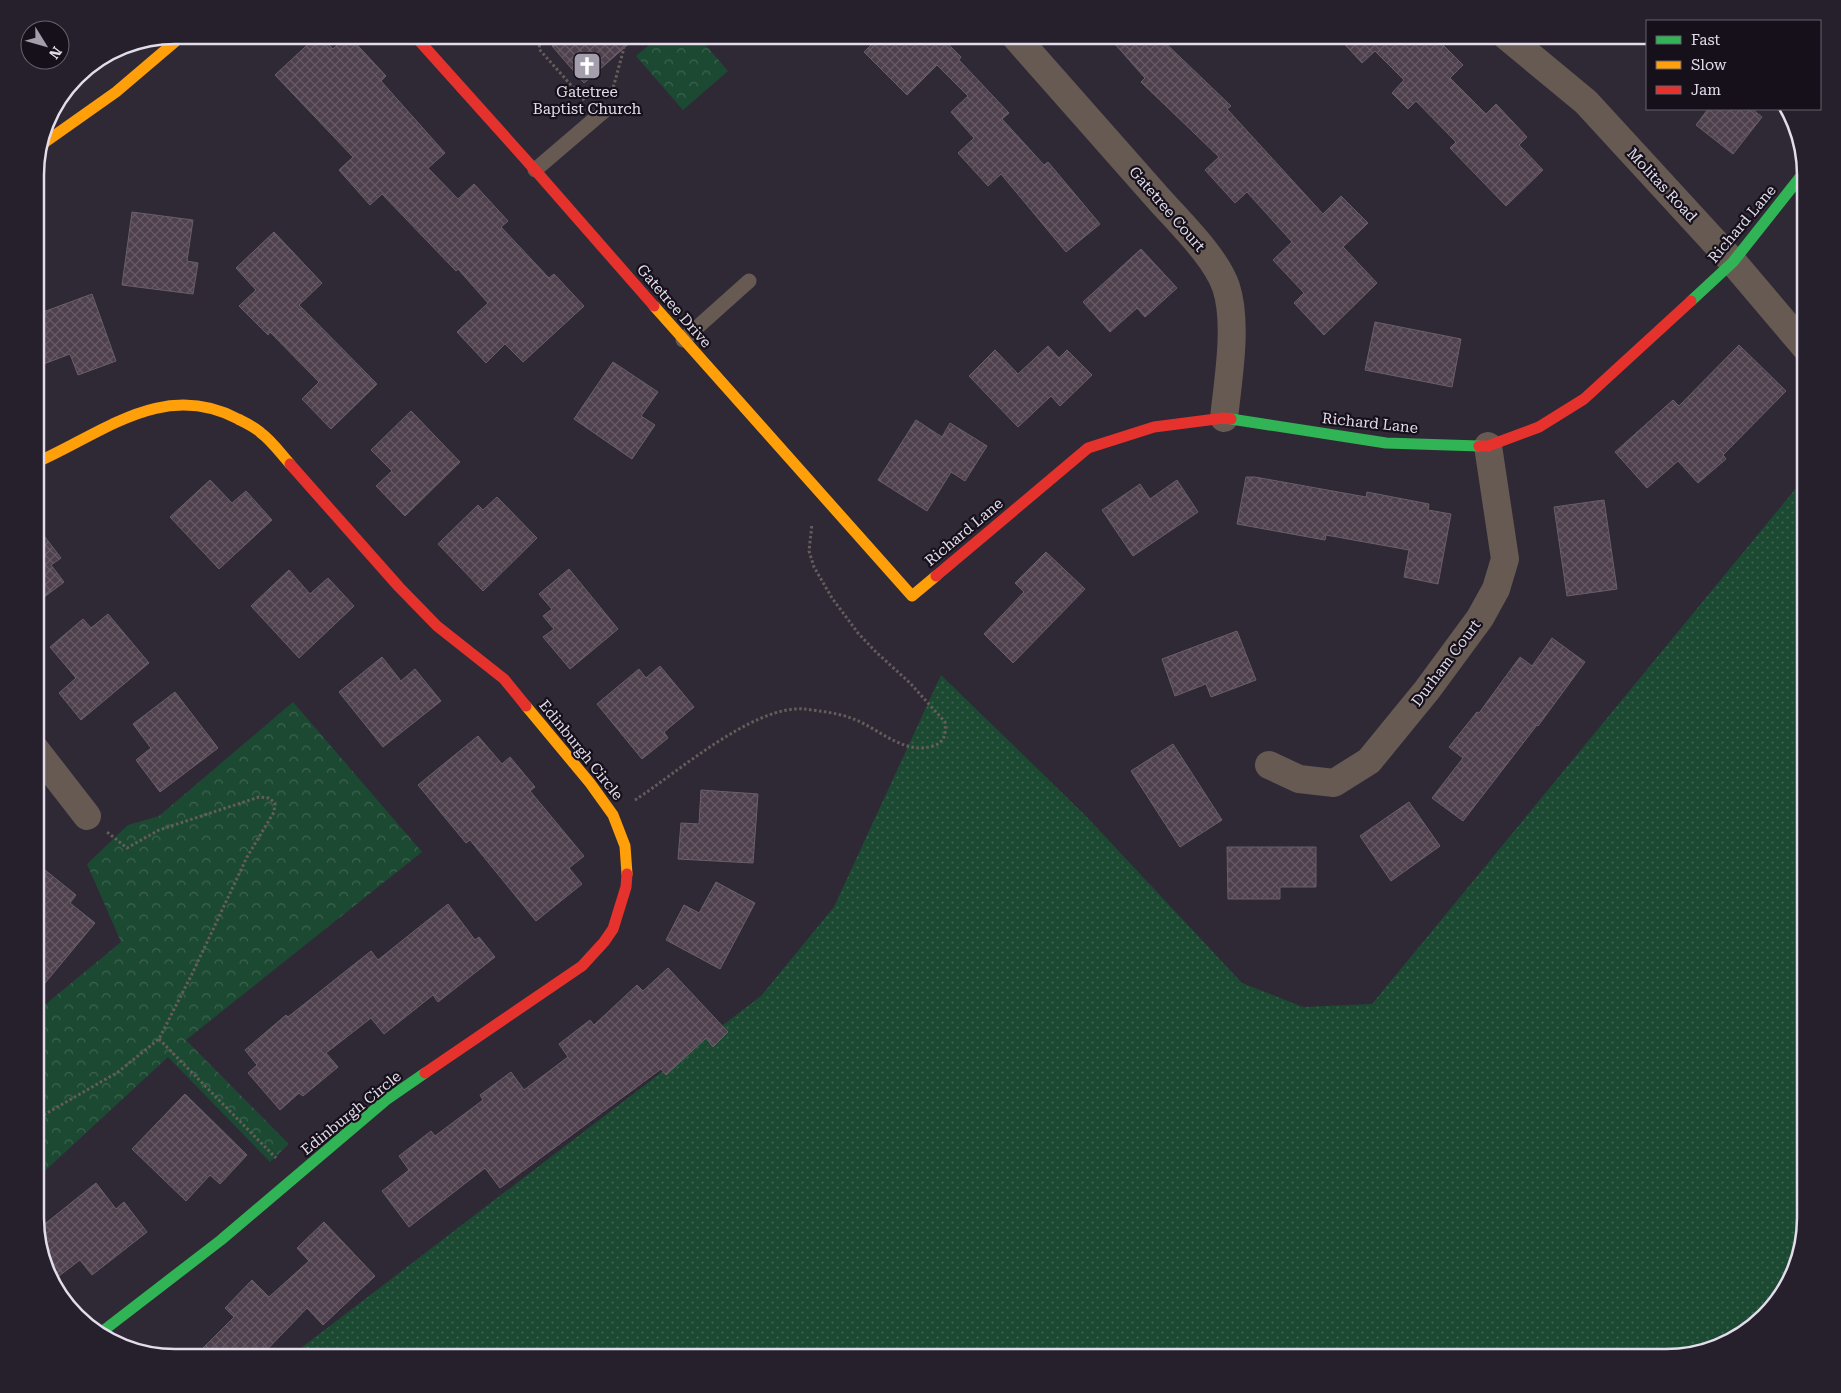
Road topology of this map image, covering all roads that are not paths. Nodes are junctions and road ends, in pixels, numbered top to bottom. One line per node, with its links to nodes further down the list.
1 (172, 44): 6 (street)
2 (422, 44): 7 (street, Gatetree Drive)
3 (1022, 44): 13 (street, Gatetree Court)
4 (1516, 44): 9 (street, Molitas Road)
5 (601, 114): 7 (lane)
6 (48, 140)
7 (535, 170): 12 (street, Gatetree Drive)
8 (1797, 181): 9 (street, Richard Lane)
9 (1733, 262): 11 (street, Molitas Road); 14 (street, Richard Lane)
10 (749, 281): 12 (lane)
11 (1797, 337)
12 (683, 340): 16 (street, Gatetree Drive)
13 (1224, 418): 14 (street, Richard Lane); 16 (street, Richard Lane)
14 (1488, 446): 18 (street, Durham Court)
15 (44, 460): 20 (street, Edinburgh Circle)
16 (912, 596)
17 (44, 761): 19 (street)
18 (1268, 766)
19 (87, 816)
20 (105, 1329)

